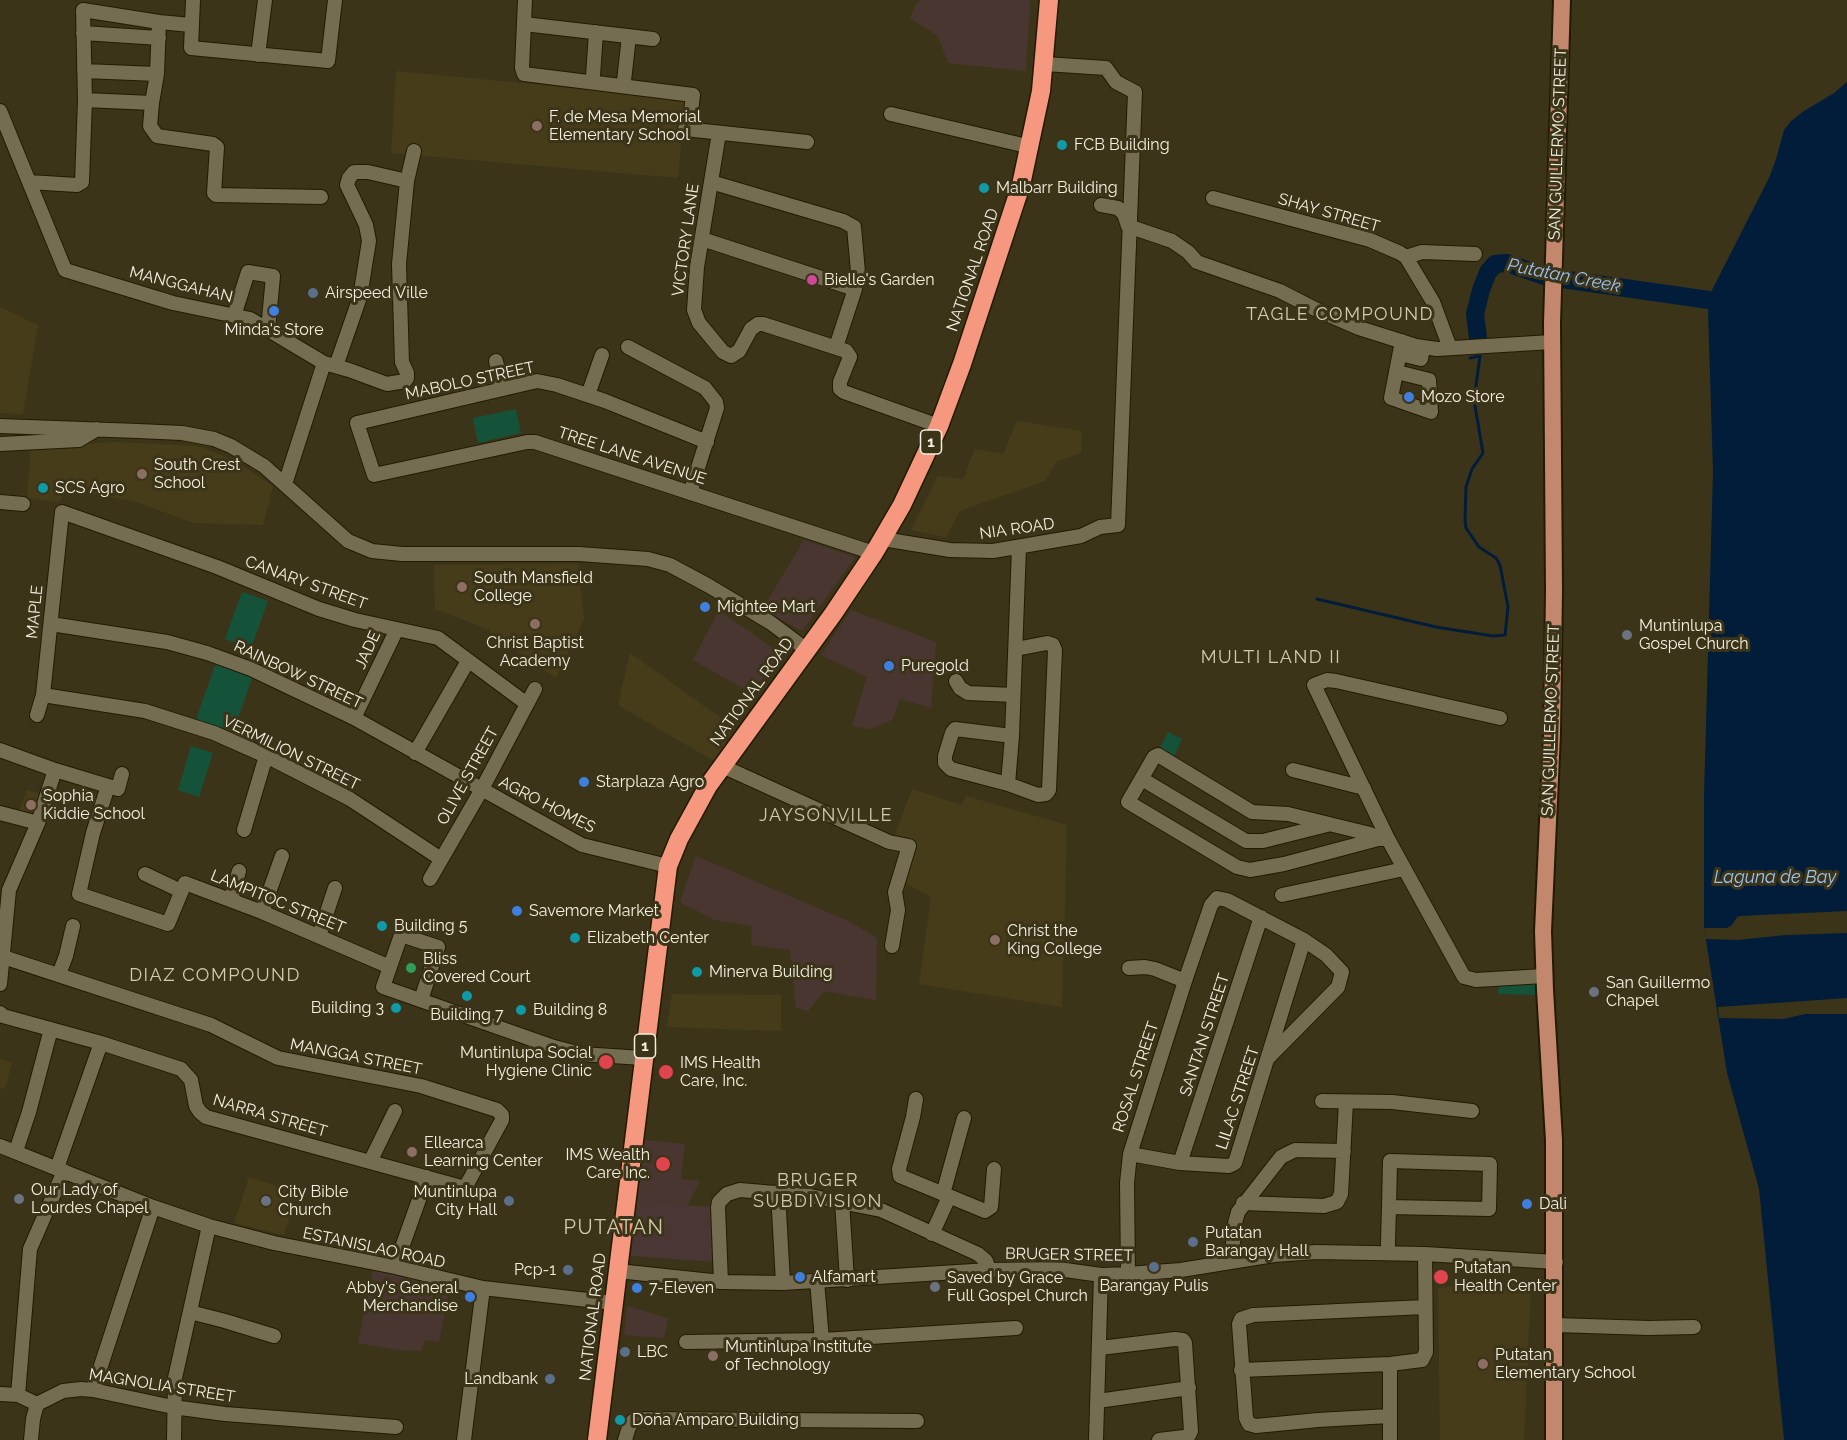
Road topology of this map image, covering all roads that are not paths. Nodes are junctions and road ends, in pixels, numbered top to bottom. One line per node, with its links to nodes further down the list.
1 (193, 0): 9 (street)
2 (265, 0): 15 (street)
3 (335, 0): 15 (street)
4 (525, 0): 8 (street)
5 (1049, 0): 16 (highway, NATIONAL ROAD / 1)
6 (1562, 0): 42 (main road, SAN GUILLERMO STREET)
7 (159, 22): 9 (street); 11 (street); 13 (street)
8 (524, 24): 10 (street); 25 (street)
9 (191, 25): 15 (street)
10 (596, 32): 12 (street); 19 (street)
11 (83, 33): 13 (street); 17 (street)
12 (629, 36): 14 (street); 20 (street)
13 (159, 38): 18 (street)
14 (653, 39)
15 (258, 55)
16 (1045, 64): 27 (highway, NATIONAL ROAD / 1); 35 (street)
17 (84, 71): 18 (street); 21 (street)
18 (157, 74): 22 (street)
19 (593, 76)
20 (624, 81)
21 (85, 100): 22 (street); 30 (street)
22 (152, 103): 32 (street)
23 (0, 111): 30 (street, MANGGAHAN)
24 (891, 114): 27 (street)
25 (719, 133): 26 (street); 31 (street, VICTORY LANE)
26 (807, 142)
27 (1031, 147): 54 (highway, NATIONAL ROAD / 1)
28 (414, 151): 29 (street)
29 (407, 181): 49 (street); 49 (street, MANGGAHAN)
30 (29, 182): 40 (street, MANGGAHAN)
31 (711, 182): 36 (street, VICTORY LANE); 39 (street)
32 (321, 197)
33 (1213, 198): 38 (street, SHAY STREET)
34 (1101, 206): 35 (street)
35 (1128, 226): 45 (street); 65 (street, NIA ROAD)
36 (702, 239): 39 (street); 44 (street, VICTORY LANE)
37 (1475, 254): 38 (street)
38 (1406, 257): 46 (street)
39 (855, 289): 44 (street)
40 (234, 316): 41 (street, MANGGAHAN); 41 (street)
41 (268, 330): 49 (street, MANGGAHAN)
42 (1552, 342): 46 (street); 119 (main road, SAN GUILLERMO STREET)
43 (628, 347): 56 (street)
44 (836, 348): 54 (street)
45 (1401, 348): 46 (street); 50 (street)
46 (1450, 348)
47 (602, 356): 52 (street)
48 (496, 361): 51 (street)
49 (330, 365): 59 (street)
50 (1396, 372)
51 (502, 389): 52 (street, MABOLO STREET); 58 (street, MABOLO STREET)
52 (588, 395): 56 (street, MABOLO STREET)
53 (0, 426): 55 (street)
54 (939, 426): 64 (highway, NATIONAL ROAD / 1)
55 (98, 429): 57 (street); 59 (street)
56 (707, 442): 60 (street)
57 (0, 444)
58 (374, 475): 60 (street, TREE LANE AVENUE)
59 (285, 484): 69 (street)
60 (690, 493): 64 (street, TREE LANE AVENUE)
61 (0, 501): 62 (street)
62 (23, 504)
63 (62, 512): 66 (street, MAPLE); 67 (street, CANARY STREET)
64 (878, 546): 65 (street, NIA ROAD); 69 (highway, NATIONAL ROAD / 1)
65 (1019, 547): 68 (street)
66 (51, 624): 73 (street, MAPLE); 77 (street, RAINBOW STREET)
67 (397, 629): 70 (street, CANARY STREET); 77 (street, JADE)
68 (1016, 649): 74 (street); 88 (street)
69 (807, 650): 83 (highway, NATIONAL ROAD / 1)
70 (468, 662): 75 (street, CANARY STREET); 81 (street)
71 (956, 681): 74 (street)
72 (535, 689): 75 (street, OLIVE STREET)
73 (43, 695): 76 (street, MAPLE); 82 (street, VERMILION STREET)
74 (1013, 695): 79 (street)
75 (527, 704): 91 (street, OLIVE STREET)
76 (37, 715)
77 (354, 718): 81 (street, RAINBOW STREET)
78 (1500, 718): 90 (street)
79 (1012, 736): 88 (street); 88 (street)
80 (0, 750): 84 (street)
81 (415, 753): 91 (street, RAINBOW STREET)
82 (266, 756): 95 (street); 98 (street, VERMILION STREET)
83 (722, 766): 99 (highway, NATIONAL ROAD / 1); 114 (street)
84 (55, 770): 89 (street); 93 (street)
85 (1293, 770): 90 (street)
86 (122, 774): 89 (street)
87 (1142, 779): 94 (street); 94 (street); 96 (street)
88 (1008, 784)
89 (108, 786): 106 (street)
90 (1364, 788): 96 (street)
91 (482, 789): 98 (street, OLIVE STREET); 99 (street, AGRO HOMES)
92 (0, 813): 93 (street)
93 (38, 823): 104 (street)
94 (1330, 825): 96 (street)
95 (244, 830)
96 (1383, 839): 100 (street)
97 (282, 856): 109 (street)
98 (441, 860): 103 (street, OLIVE STREET)
99 (668, 866): 126 (highway, NATIONAL ROAD / 1)
100 (1404, 869): 107 (street); 119 (street)
101 (239, 871): 108 (street)
102 (145, 874): 106 (street)
103 (430, 879)
104 (4, 888): 115 (street)
105 (335, 888): 112 (street)
106 (181, 891): 108 (street, LAMPITOC STREET)
107 (1282, 895)
108 (231, 899): 109 (street, LAMPITOC STREET)
109 (262, 912): 112 (street, LAMPITOC STREET)
110 (1261, 916): 113 (street); 120 (street, ROSAL STREET); 139 (street, SANTAN STREET)
111 (73, 927): 118 (street)
112 (319, 936): 116 (street, LAMPITOC STREET)
113 (1304, 940): 127 (street, LILAC STREET); 127 (street)
114 (892, 946)
115 (2, 956): 118 (street, MANGGA STREET); 121 (street)
116 (390, 967): 122 (street); 122 (street)
117 (1129, 968): 120 (street)
118 (59, 974): 143 (street, MANGGA STREET)
119 (1544, 976): 155 (main road, SAN GUILLERMO STREET)
120 (1185, 981): 137 (street, ROSAL STREET)
121 (0, 984)
122 (421, 1000): 126 (street)
123 (1, 1017): 124 (street, NARRA STREET)
124 (51, 1029): 125 (street, NARRA STREET); 135 (street)
125 (101, 1043): 138 (street, NARRA STREET); 140 (street)
126 (644, 1054): 158 (highway, NATIONAL ROAD / 1)
127 (1268, 1059): 139 (street, LILAC STREET)
128 (916, 1099): 145 (street)
129 (1322, 1101): 130 (street)
130 (1346, 1102): 132 (street); 136 (street)
131 (394, 1111): 138 (street)
132 (1472, 1111)
133 (964, 1118): 145 (street)
134 (0, 1146): 135 (street, ESTANISLAO ROAD)
135 (16, 1151): 140 (street, ESTANISLAO ROAD)
136 (1344, 1151): 147 (street); 147 (street)
137 (1130, 1154): 139 (street, LILAC STREET); 159 (street, ROSAL STREET)
138 (370, 1162): 142 (street, NARRA STREET)
139 (1180, 1163)
140 (60, 1169): 148 (street, ESTANISLAO ROAD); 181 (street)
141 (994, 1169): 145 (street)
142 (427, 1177): 143 (street, NARRA STREET); 156 (street)
143 (465, 1188)
144 (778, 1192): 146 (street); 163 (street); 164 (street)
145 (946, 1195): 151 (street)
146 (842, 1201): 151 (street); 160 (street)
147 (1243, 1203): 154 (street)
148 (153, 1207): 150 (street, ESTANISLAO ROAD); 179 (street)
149 (1389, 1207): 149 (street); 152 (street)
150 (209, 1226): 156 (street, ESTANISLAO ROAD); 168 (street)
151 (933, 1234): 157 (street)
152 (1388, 1252): 153 (street, BRUGER STREET); 154 (street, BRUGER STREET)
153 (1425, 1254): 155 (street, BRUGER STREET); 167 (street)
154 (1232, 1261): 159 (street, BRUGER STREET)
155 (1556, 1262): 169 (main road, SAN GUILLERMO STREET)
156 (395, 1267): 165 (street, ESTANISLAO ROAD)
157 (989, 1270): 160 (street, BRUGER STREET); 162 (street, BRUGER STREET)
158 (618, 1271): 163 (street, BRUGER STREET); 166 (highway, NATIONAL ROAD / 1)
159 (1128, 1274): 162 (street, BRUGER STREET)
160 (847, 1280): 161 (street, BRUGER STREET)
161 (818, 1281): 164 (street, BRUGER STREET); 173 (street)
162 (1101, 1281): 175 (street)
163 (721, 1282): 164 (street, BRUGER STREET)
164 (783, 1283)
165 (483, 1288): 166 (street, ESTANISLAO ROAD); 190 (street)
166 (614, 1303): 191 (highway, NATIONAL ROAD / 1)
167 (1425, 1307): 176 (street); 177 (street)
168 (190, 1312): 172 (street); 184 (street)
169 (1556, 1325): 170 (street); 196 (main road, SAN GUILLERMO STREET)
170 (1694, 1327)
171 (1016, 1328): 173 (street)
172 (274, 1336)
173 (822, 1340): 174 (street)
174 (687, 1342)
175 (1100, 1348): 178 (street); 182 (street)
176 (1390, 1364): 177 (street); 185 (street)
177 (1242, 1370): 185 (street)
178 (1189, 1388): 182 (street); 194 (street)
179 (93, 1390): 183 (street, MAGNOLIA STREET); 184 (street, MAGNOLIA STREET)
180 (0, 1394): 181 (street)
181 (18, 1395): 183 (street)
182 (1098, 1401): 193 (street)
183 (37, 1404): 188 (street)
184 (173, 1407): 187 (street, MAGNOLIA STREET); 189 (street)
185 (1389, 1416): 195 (street)
186 (917, 1421): 192 (street)
187 (396, 1427)
188 (31, 1440)
189 (174, 1440)
190 (464, 1440)
191 (597, 1440)
192 (625, 1440)
193 (1096, 1440)
194 (1159, 1440)
195 (1390, 1440)
196 (1554, 1440)

